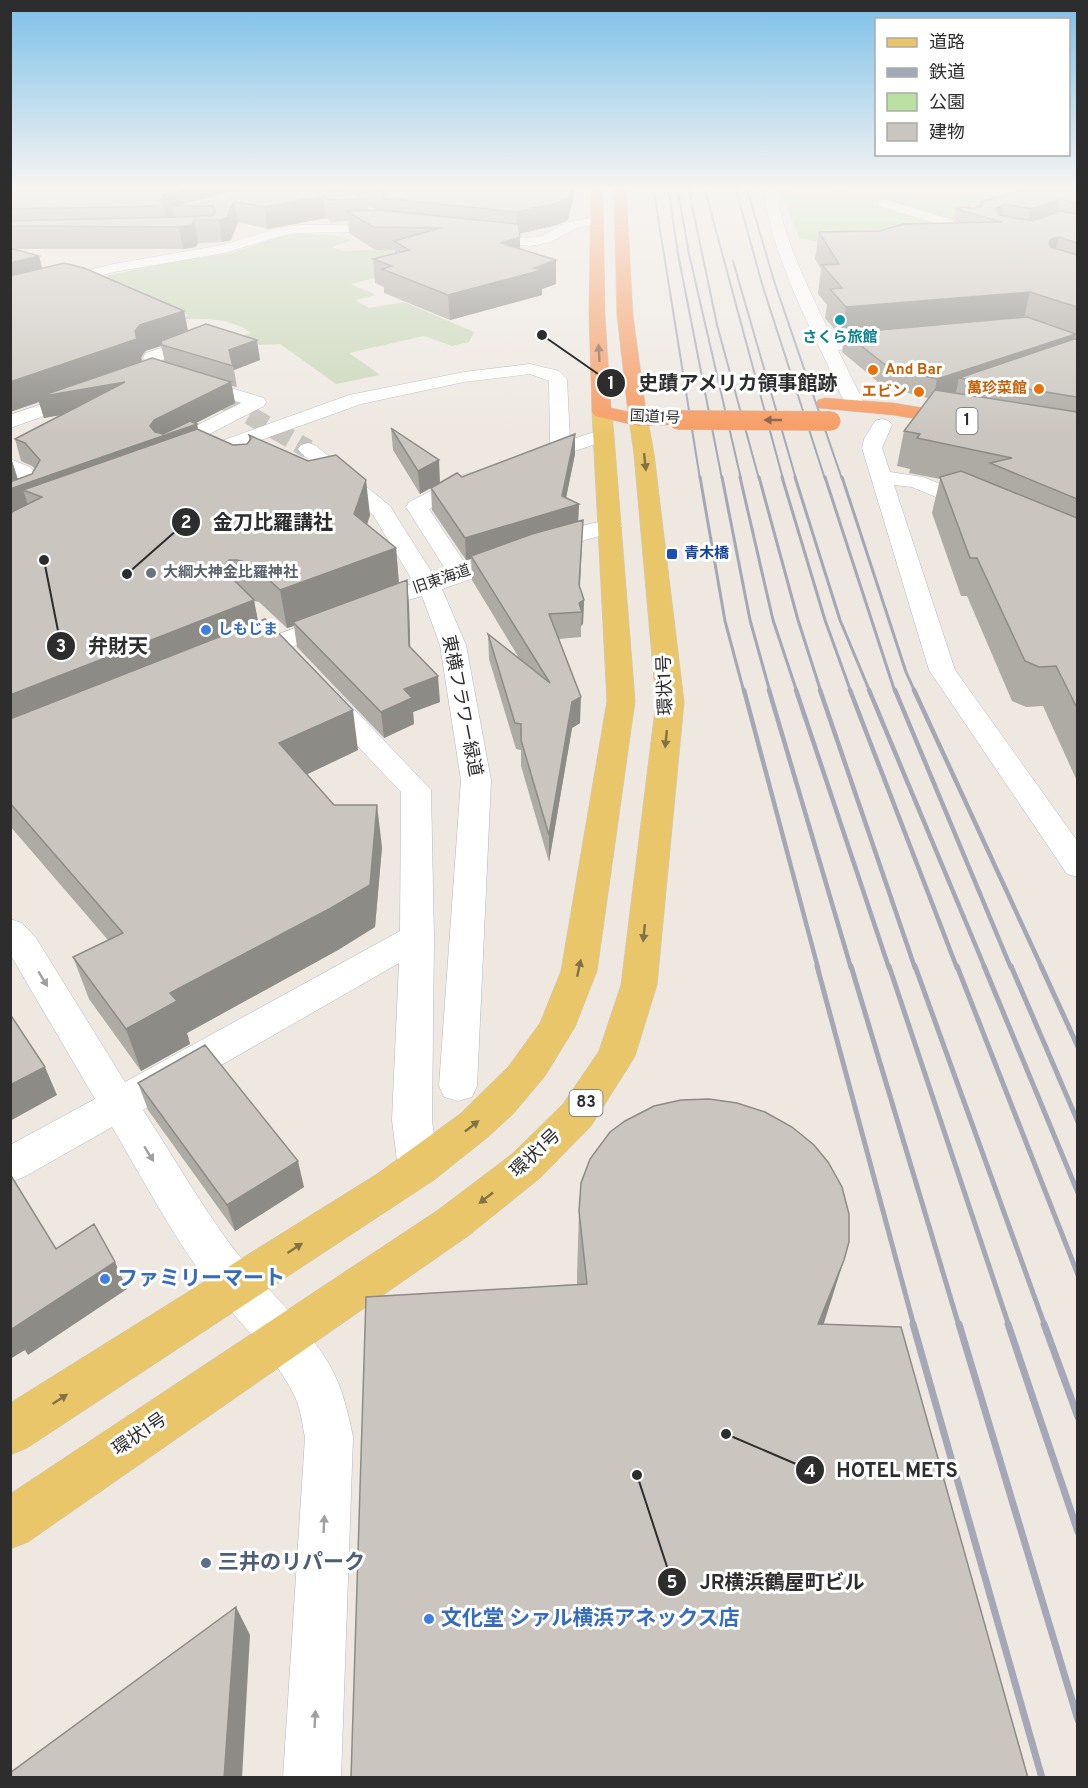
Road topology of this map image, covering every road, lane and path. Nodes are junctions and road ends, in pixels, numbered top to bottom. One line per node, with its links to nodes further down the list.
1 (108, 269): 5 (street)
2 (597, 269): 16 (highway, one-way to 2)
3 (623, 269): 16 (highway)
4 (795, 269): 8 (street)
5 (10, 296)
6 (908, 339): 8 (street)
7 (201, 340): 9 (street)
8 (827, 346): 13 (street)
9 (156, 370): 10 (street); 24 (street)
10 (133, 378)
11 (100, 390): 17 (street)
12 (953, 401): 15 (street)
13 (856, 405): 14 (highway, 国道1号 / 1); 15 (highway, 国道1号 / 1)
14 (828, 412): 16 (highway, 国道1号 / 1, bridge); 19 (highway, 国道1号 / 1)
15 (925, 414): 18 (highway, 国道1号 / 1)
16 (620, 417): 22 (street); 33 (main road); 48 (main road, 環状1号 / 83, one-way to 48)
17 (10, 422)
18 (984, 424)
19 (882, 425): 20 (highway, 国道1号 / 1); 30 (street)
20 (964, 438)
21 (308, 449): 35 (street, 東横フラワー緑道)
22 (560, 450): 23 (street); 27 (street)
23 (206, 454): 25 (street); 28 (street)
24 (150, 457)
25 (225, 463)
26 (10, 465): 31 (street)
27 (515, 465)
28 (172, 466)
29 (493, 472): 34 (street)
30 (882, 478): 32 (street); 40 (street)
31 (10, 501)
32 (1002, 519)
33 (611, 526): 34 (street, 旧東海道); 46 (main road, one-way to 33)
34 (460, 574): 35 (street, 旧東海道)
35 (428, 585): 36 (street, 旧東海道); 43 (street, 東横フラワー緑道)
36 (386, 601)
37 (355, 613): 38 (street)
38 (275, 637): 39 (street); 42 (street)
39 (219, 667)
40 (1077, 866)
41 (10, 931): 44 (street, one-way to 44)
42 (417, 938): 44 (street); 46 (street)
43 (458, 1086)
44 (118, 1104): 45 (street); 47 (street, one-way to 47)
45 (10, 1166)
46 (418, 1169): 47 (main road, one-way to 46)
47 (236, 1286): 48 (street); 49 (main road, one-way to 47)
48 (283, 1339): 50 (main road, 環状1号 / 83); 51 (street, one-way to 48)
49 (10, 1431)
50 (10, 1524)
51 (312, 1778)

